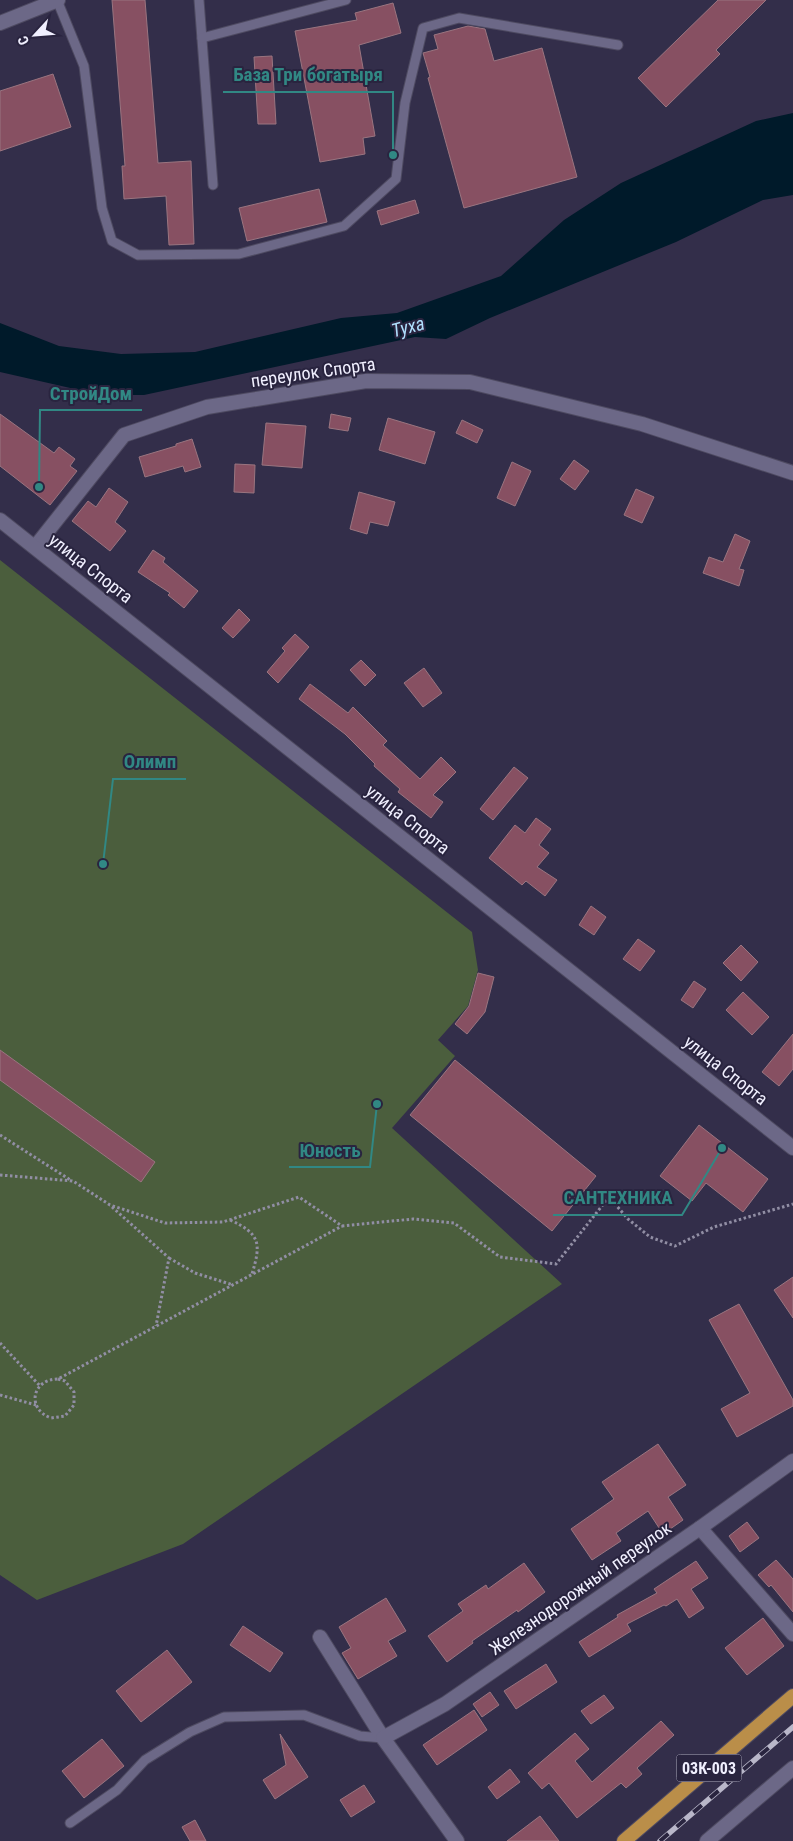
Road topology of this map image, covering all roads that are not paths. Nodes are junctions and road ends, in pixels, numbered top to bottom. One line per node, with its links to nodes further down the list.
1 (58, 0): 4 (street); 6 (lane)
2 (199, 0): 5 (lane)
3 (346, 0): 5 (lane)
4 (0, 23)
5 (202, 38): 7 (lane)
6 (618, 45)
7 (213, 185)
8 (793, 473): 10 (street, переулок Спорта)
9 (0, 520): 10 (street, улица Спорта)
10 (35, 547): 11 (street, улица Спорта)
11 (793, 1148)
12 (793, 1462): 13 (street, Железнодорожный переулок)
13 (700, 1528): 14 (street); 17 (street, Железнодорожный переулок)
14 (793, 1634)
15 (320, 1637): 17 (street)
16 (793, 1696): 21 (main road, 03К-003)
17 (382, 1738): 19 (lane); 20 (street)
18 (793, 1768): 22 (street)
19 (70, 1823)
20 (457, 1841)
21 (624, 1841)
22 (707, 1841)

